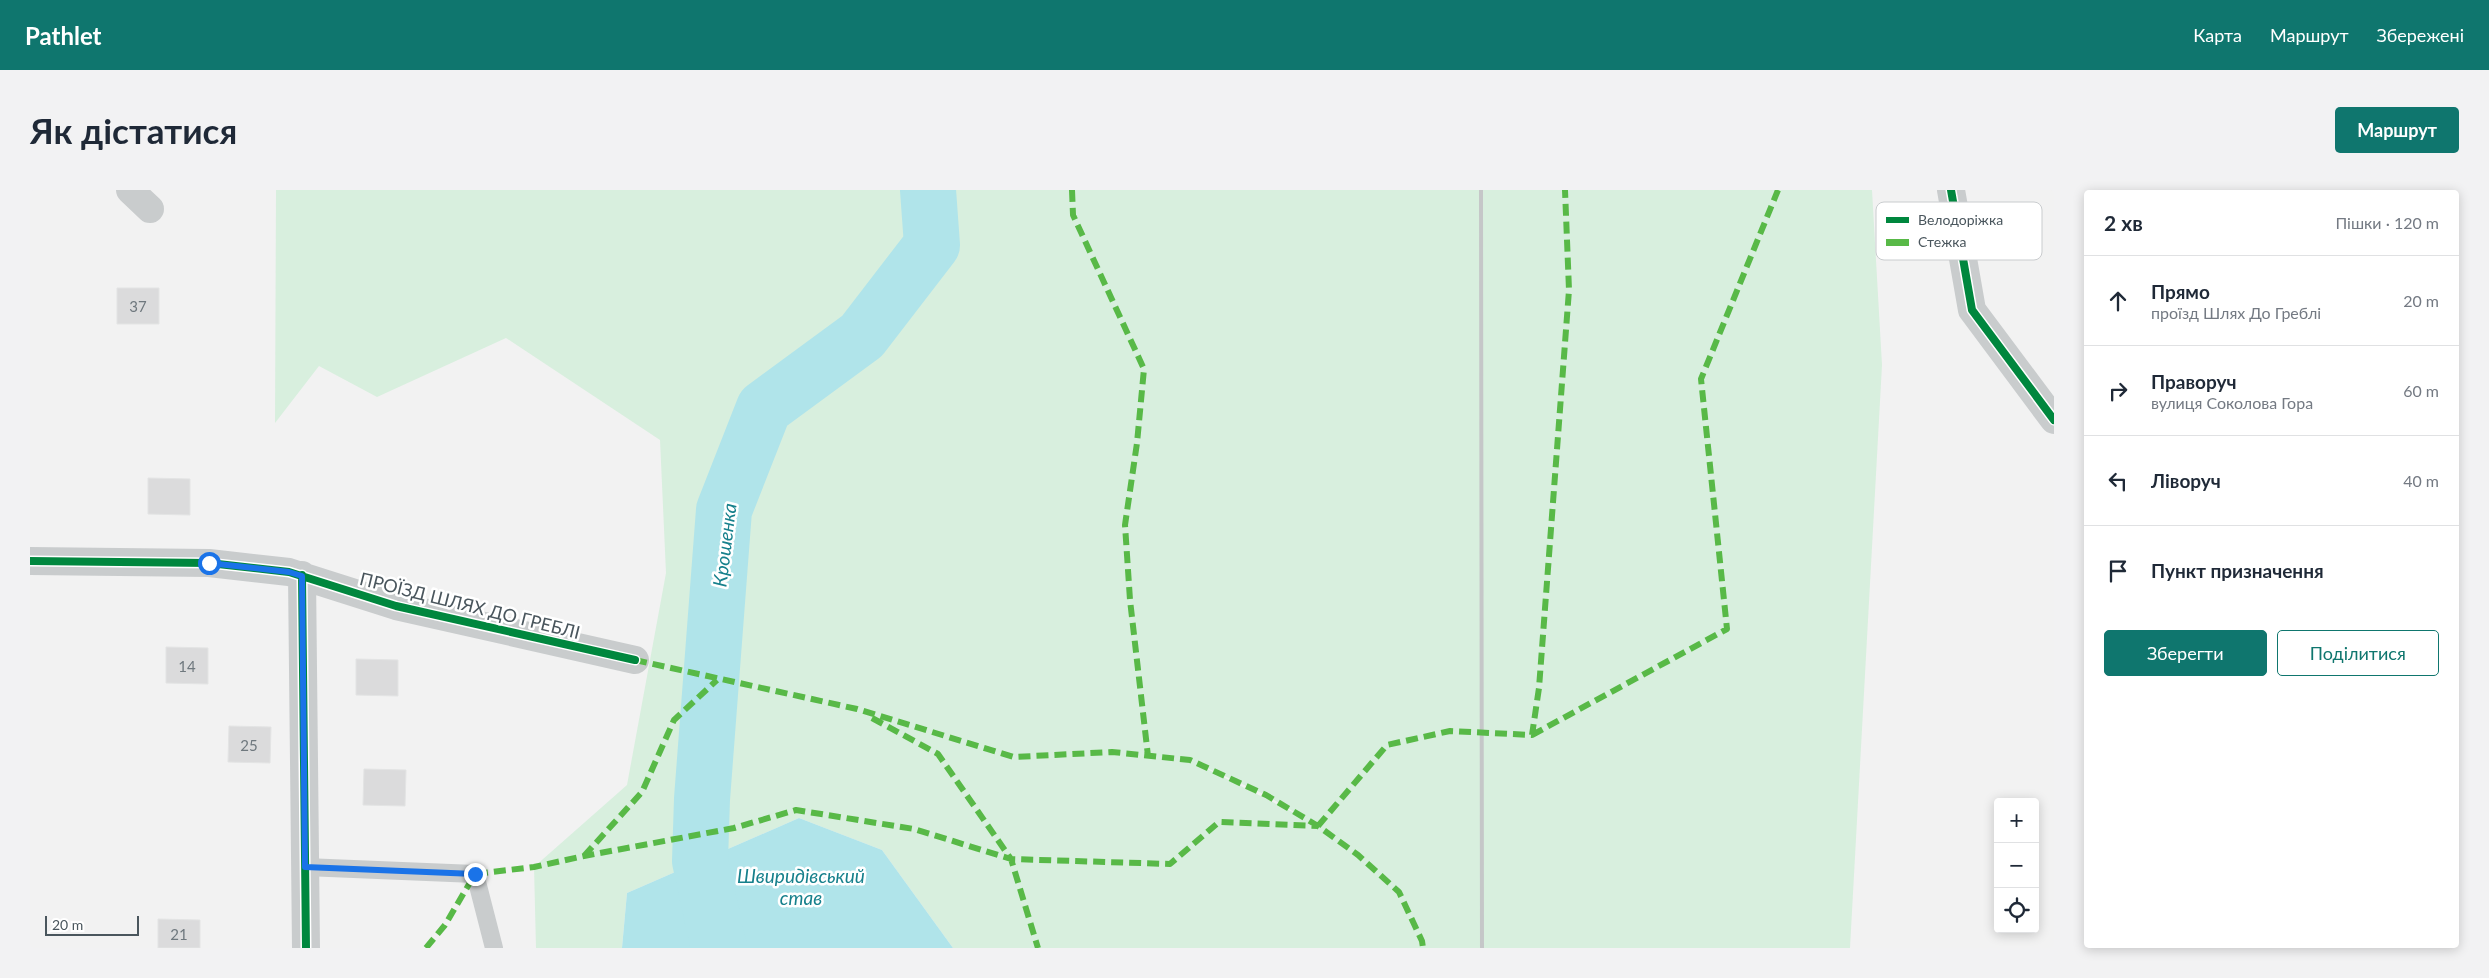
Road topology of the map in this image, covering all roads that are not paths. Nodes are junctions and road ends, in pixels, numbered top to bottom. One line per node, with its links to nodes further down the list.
1 (130, 190): 2 (street)
2 (150, 209)
3 (1963, 260): 4 (street)
4 (2054, 420)
5 (30, 561): 6 (street, ПРОЇЗД ШЛЯХ ДО ГРЕБЛІ)
6 (302, 576): 7 (street, ПРОЇЗД ШЛЯХ ДО ГРЕБЛІ); 8 (street)
7 (635, 660)
8 (305, 867): 9 (street); 10 (lane)
9 (306, 948)
10 (494, 948)

